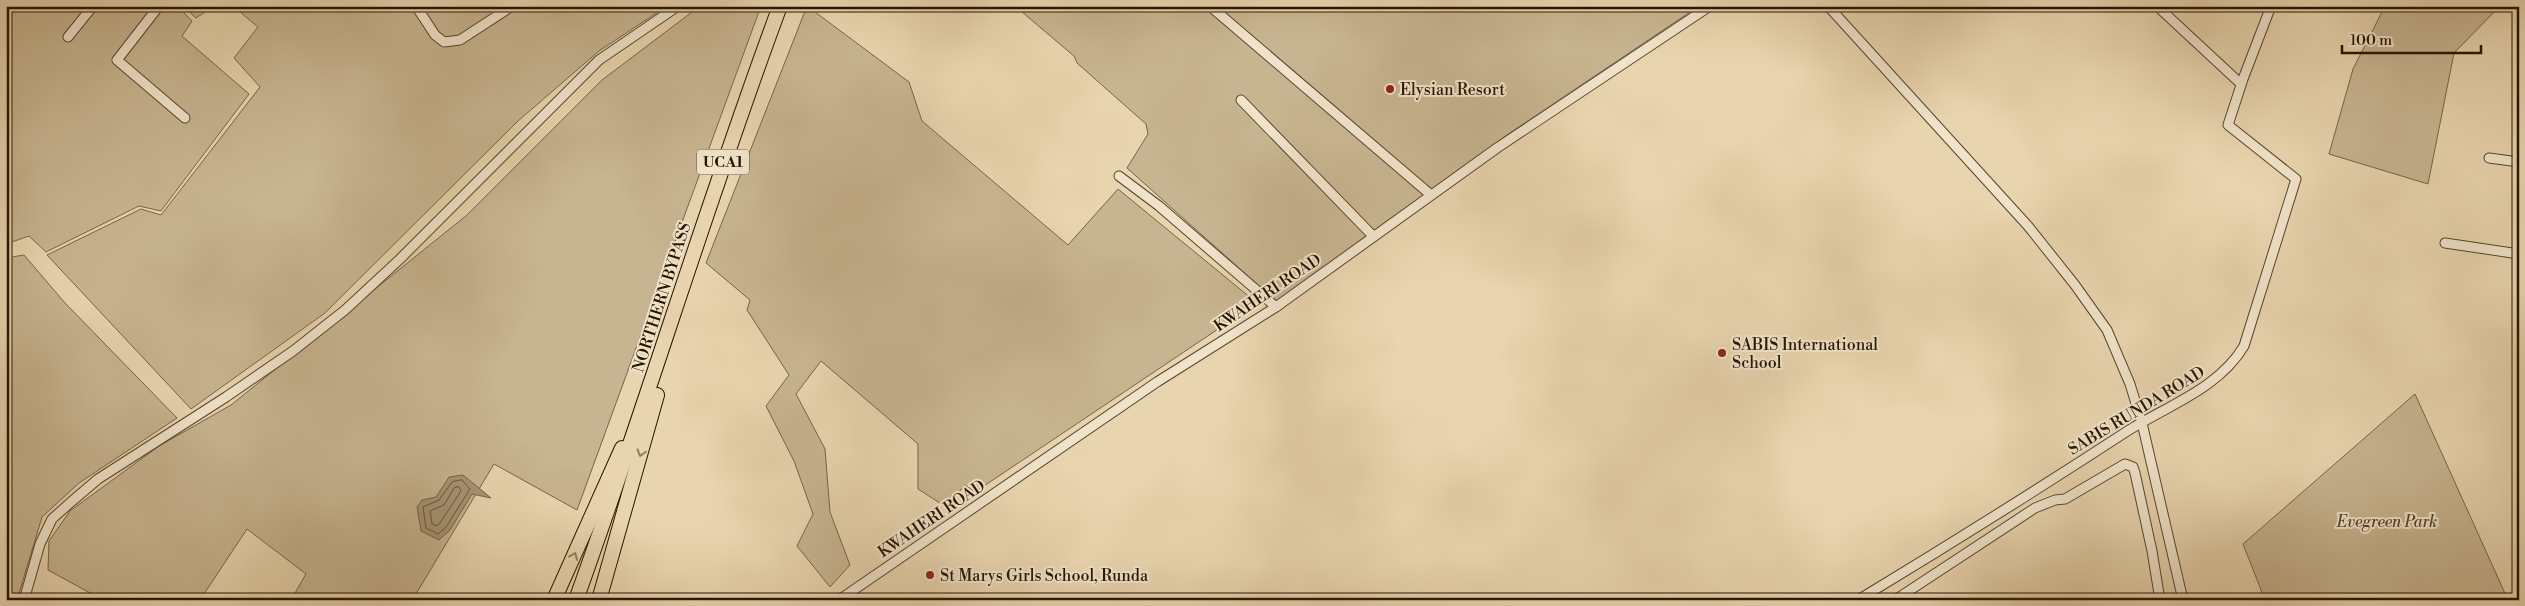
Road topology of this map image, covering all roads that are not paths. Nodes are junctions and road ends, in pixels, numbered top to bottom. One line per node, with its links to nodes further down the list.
1 (93, 6): 12 (street)
2 (159, 6): 15 (street)
3 (416, 6): 4 (street)
4 (512, 6)
5 (678, 6): 28 (street)
6 (780, 6): 24 (main road, NORTHERN BYPASS / UCA1)
7 (1210, 6): 19 (street)
8 (1710, 6): 19 (street, KWAHERI ROAD)
9 (1828, 6): 26 (street)
10 (2156, 6): 13 (street)
11 (2271, 6): 13 (street, SABIS RUNDA ROAD)
12 (68, 36)
13 (2241, 84): 26 (street, SABIS RUNDA ROAD)
14 (1241, 100): 20 (street)
15 (185, 118)
16 (2489, 158): 17 (street)
17 (2519, 162)
18 (1119, 176): 23 (street)
19 (1431, 195): 20 (street, KWAHERI ROAD)
20 (1373, 236): 23 (street, KWAHERI ROAD)
21 (2445, 243): 22 (street)
22 (2519, 254)
23 (1276, 307): 32 (street, KWAHERI ROAD)
24 (672, 320): 25 (main road, NORTHERN BYPASS / UCA1); 31 (main road, one-way to 31)
25 (644, 406): 29 (main road, one-way to 25); 30 (main road, NORTHERN BYPASS / UCA1)
26 (2142, 422): 33 (street, SABIS RUNDA ROAD); 35 (street)
27 (2158, 598): 34 (street)
28 (24, 600)
29 (554, 600)
30 (576, 600)
31 (599, 600)
32 (839, 600)
33 (1858, 600)
34 (1895, 600)
35 (2183, 600)

